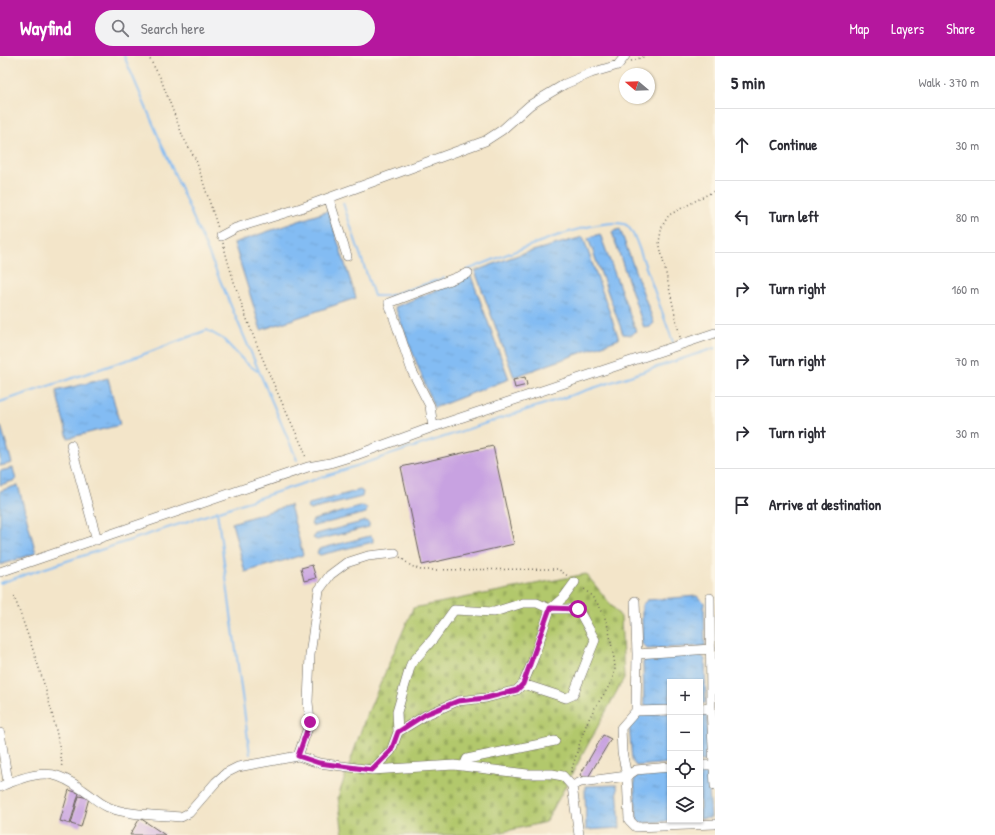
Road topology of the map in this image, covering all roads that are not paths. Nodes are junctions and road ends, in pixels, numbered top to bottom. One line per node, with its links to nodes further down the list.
1 (625, 56): 2 (street)
2 (328, 199): 3 (street); 4 (street)
3 (221, 236)
4 (347, 256)
5 (468, 273): 7 (street)
6 (715, 333): 7 (street)
7 (433, 427): 9 (street)
8 (71, 446): 9 (street)
9 (97, 540): 11 (street)
10 (395, 552): 26 (street)
11 (0, 572)
12 (575, 582): 15 (street)
13 (710, 598): 16 (street)
14 (635, 601): 17 (street)
15 (550, 608): 18 (street); 18 (street); 23 (street)
16 (711, 649): 17 (street); 20 (street)
17 (637, 654): 22 (street)
18 (523, 684): 23 (street)
19 (703, 708): 20 (street)
20 (711, 708): 27 (street)
21 (667, 710): 22 (street)
22 (636, 711): 32 (street)
23 (398, 732): 31 (street)
24 (0, 733): 33 (street)
25 (556, 741): 29 (street)
26 (298, 756): 31 (street); 33 (street)
27 (714, 764): 28 (street); 35 (street)
28 (703, 765)
29 (464, 766): 31 (street); 34 (street)
30 (667, 767): 32 (street)
31 (372, 770)
32 (627, 776): 34 (street); 37 (street)
33 (4, 785)
34 (572, 786): 38 (street)
35 (715, 786)
36 (715, 824): 37 (street)
37 (656, 830)
38 (579, 835)

